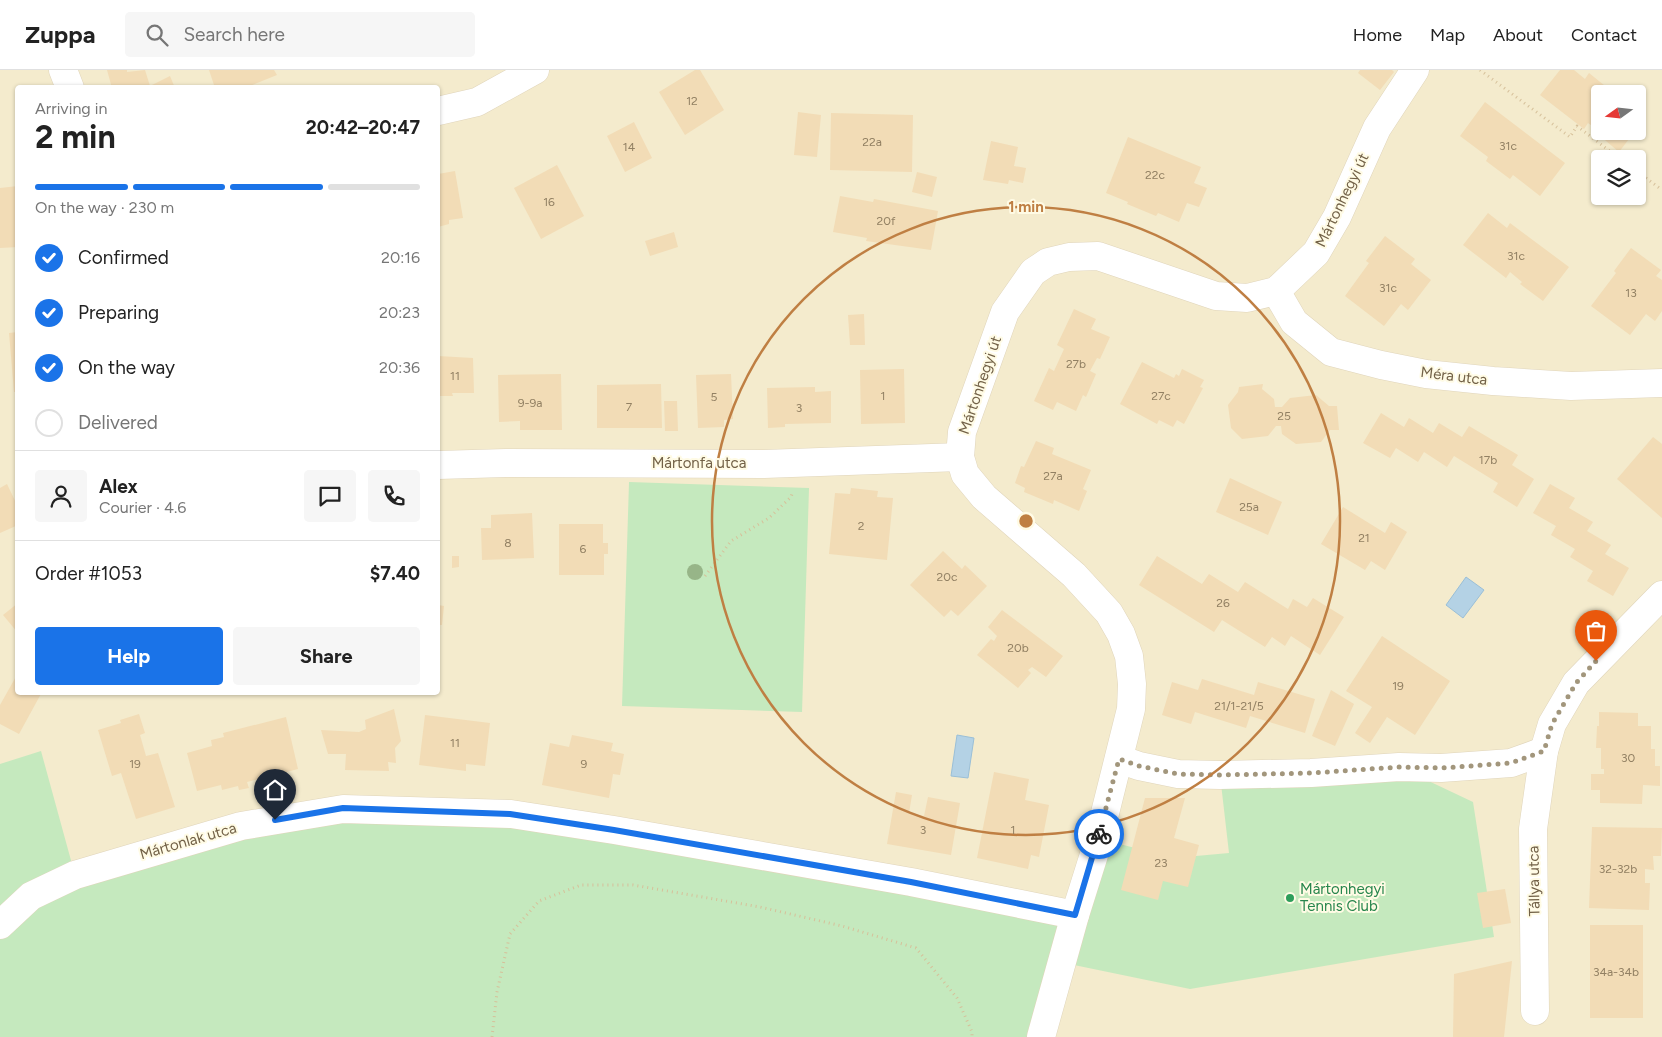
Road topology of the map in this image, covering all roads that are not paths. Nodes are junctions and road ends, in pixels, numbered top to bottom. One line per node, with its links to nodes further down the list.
1 (63, 70): 4 (street)
2 (535, 70): 5 (street)
3 (1415, 70): 6 (street, Mártonhegyi út)
4 (69, 85)
5 (440, 111)
6 (1276, 291): 7 (street, Méra utca); 8 (street, Mártonhegyi út)
7 (1662, 383)
8 (960, 457): 9 (street, Mártonfa utca); 12 (street, Mártonhegyi út)
9 (440, 465)
10 (1662, 595): 11 (street, Tállya utca)
11 (1544, 751): 12 (street); 15 (street, Tállya utca)
12 (1119, 759): 13 (street, Mártonhegyi út)
13 (1075, 915): 14 (street, Mártonlak utca); 16 (street, Mártonhegyi út)
14 (0, 925)
15 (1535, 1011)
16 (1041, 1037)

